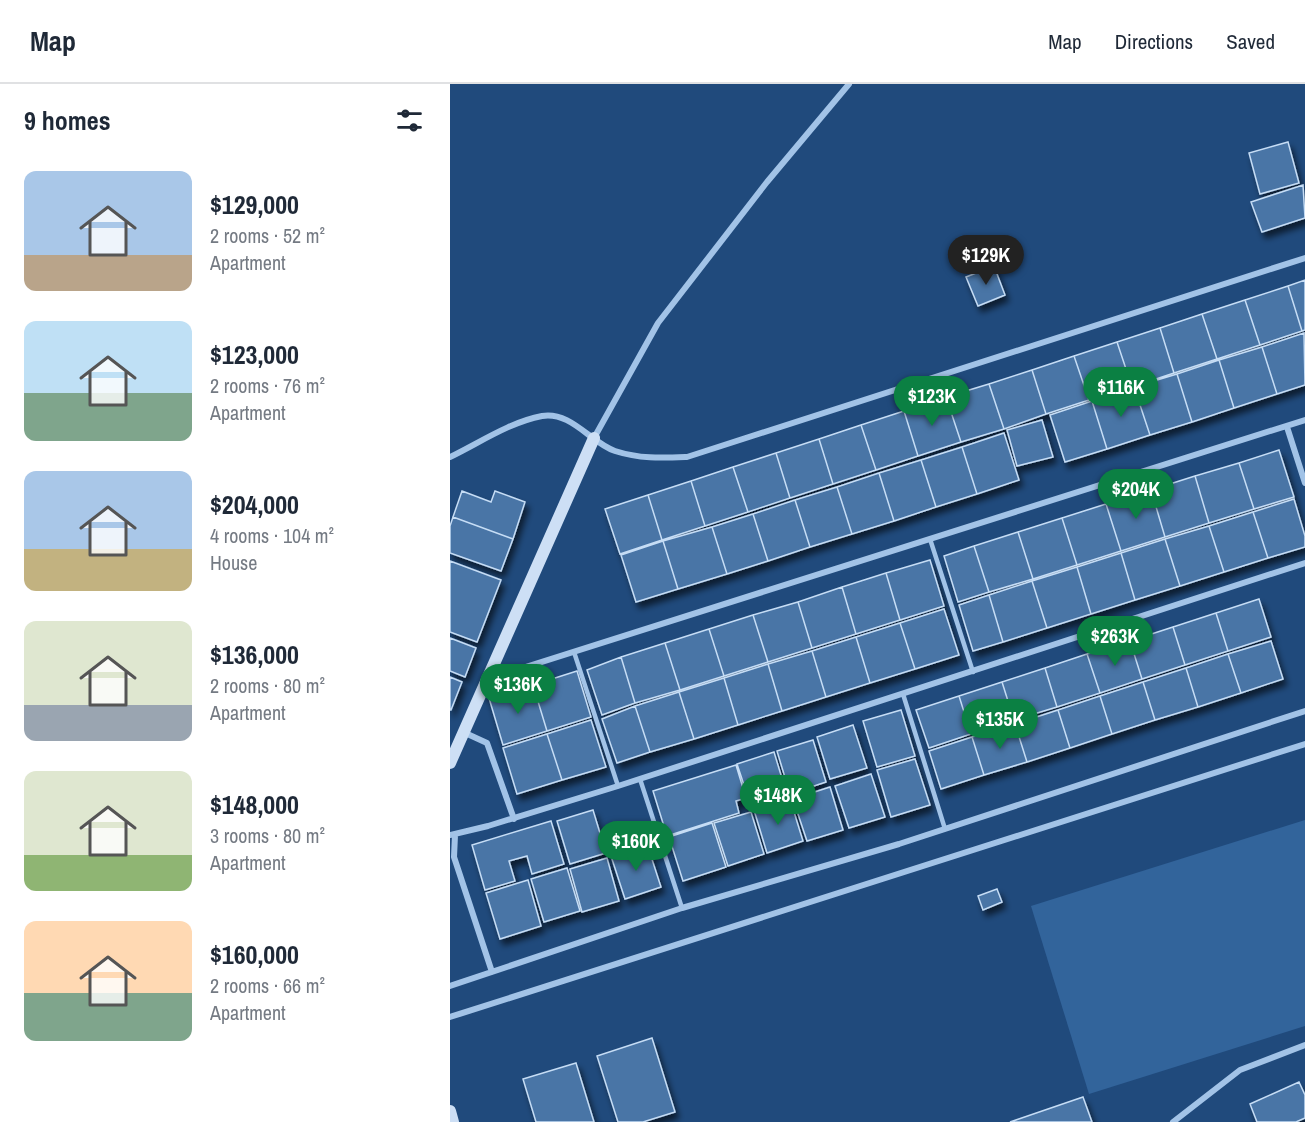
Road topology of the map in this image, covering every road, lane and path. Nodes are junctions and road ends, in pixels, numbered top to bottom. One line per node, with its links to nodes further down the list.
1 (849, 84): 5 (street)
2 (1305, 258): 5 (street)
3 (1305, 420): 4 (street)
4 (1287, 427): 7 (street); 8 (street)
5 (594, 438): 6 (street); 12 (street)
6 (450, 457)
7 (1305, 483)
8 (930, 539): 10 (street); 11 (lane)
9 (1305, 563): 11 (street)
10 (574, 652): 12 (street); 19 (lane)
11 (972, 672): 13 (street)
12 (485, 680): 15 (street)
13 (903, 694): 18 (street); 21 (lane)
14 (1305, 711): 21 (street)
15 (463, 732): 17 (street); 20 (street)
16 (1305, 744): 26 (street)
17 (450, 763)
18 (640, 779): 19 (street); 23 (lane)
19 (618, 786): 20 (street)
20 (514, 819): 22 (street)
21 (945, 829): 23 (street)
22 (452, 835): 24 (street)
23 (682, 908): 24 (street)
24 (492, 972): 25 (street)
25 (450, 986)
26 (450, 1017)
27 (1305, 1045): 30 (street)
28 (450, 1111): 29 (street)
29 (453, 1122)
30 (1173, 1122)

